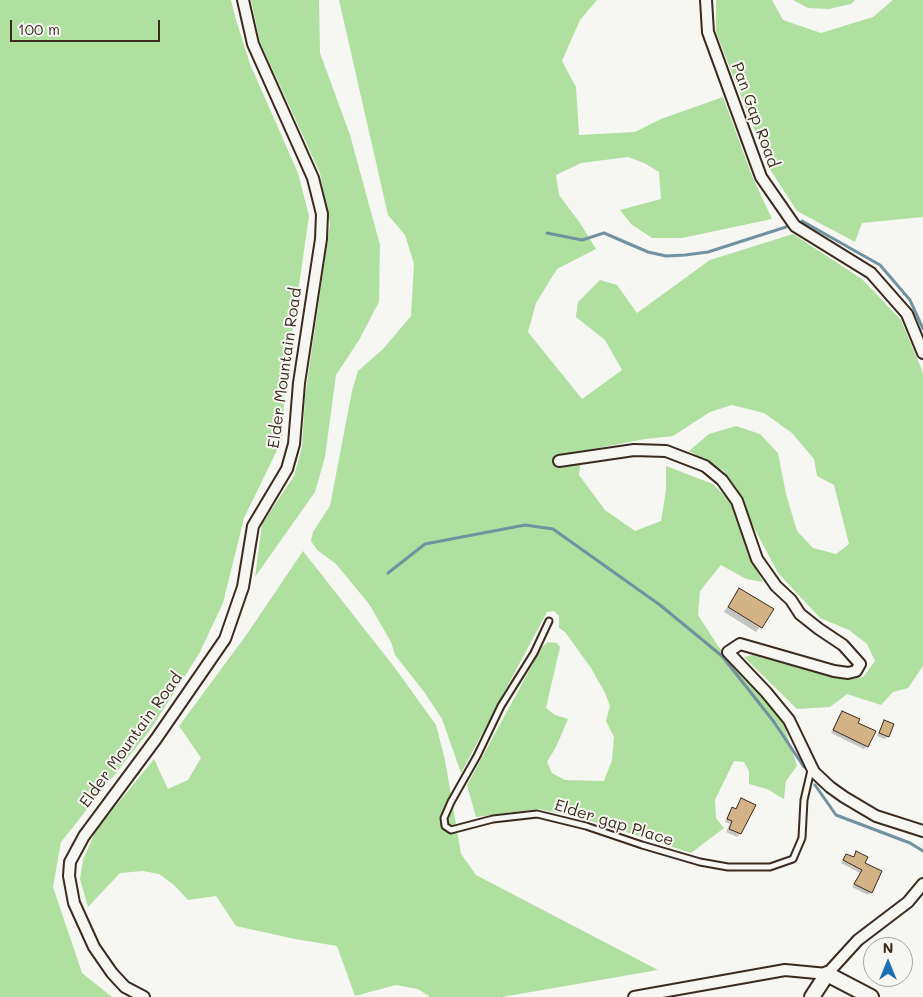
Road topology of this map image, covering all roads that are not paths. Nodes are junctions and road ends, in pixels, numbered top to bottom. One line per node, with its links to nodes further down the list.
1 (243, 0): 10 (street, Elder Mountain Road)
2 (706, 0): 3 (street, Pan Gap Road)
3 (923, 353)
4 (559, 461): 6 (street)
5 (549, 621): 6 (lane, Elder gap Place)
6 (812, 767): 7 (street)
7 (923, 831)
8 (923, 884): 9 (street)
9 (827, 974): 11 (street); 12 (street); 13 (street)
10 (144, 997)
11 (634, 997)
12 (812, 997)
13 (871, 997)

